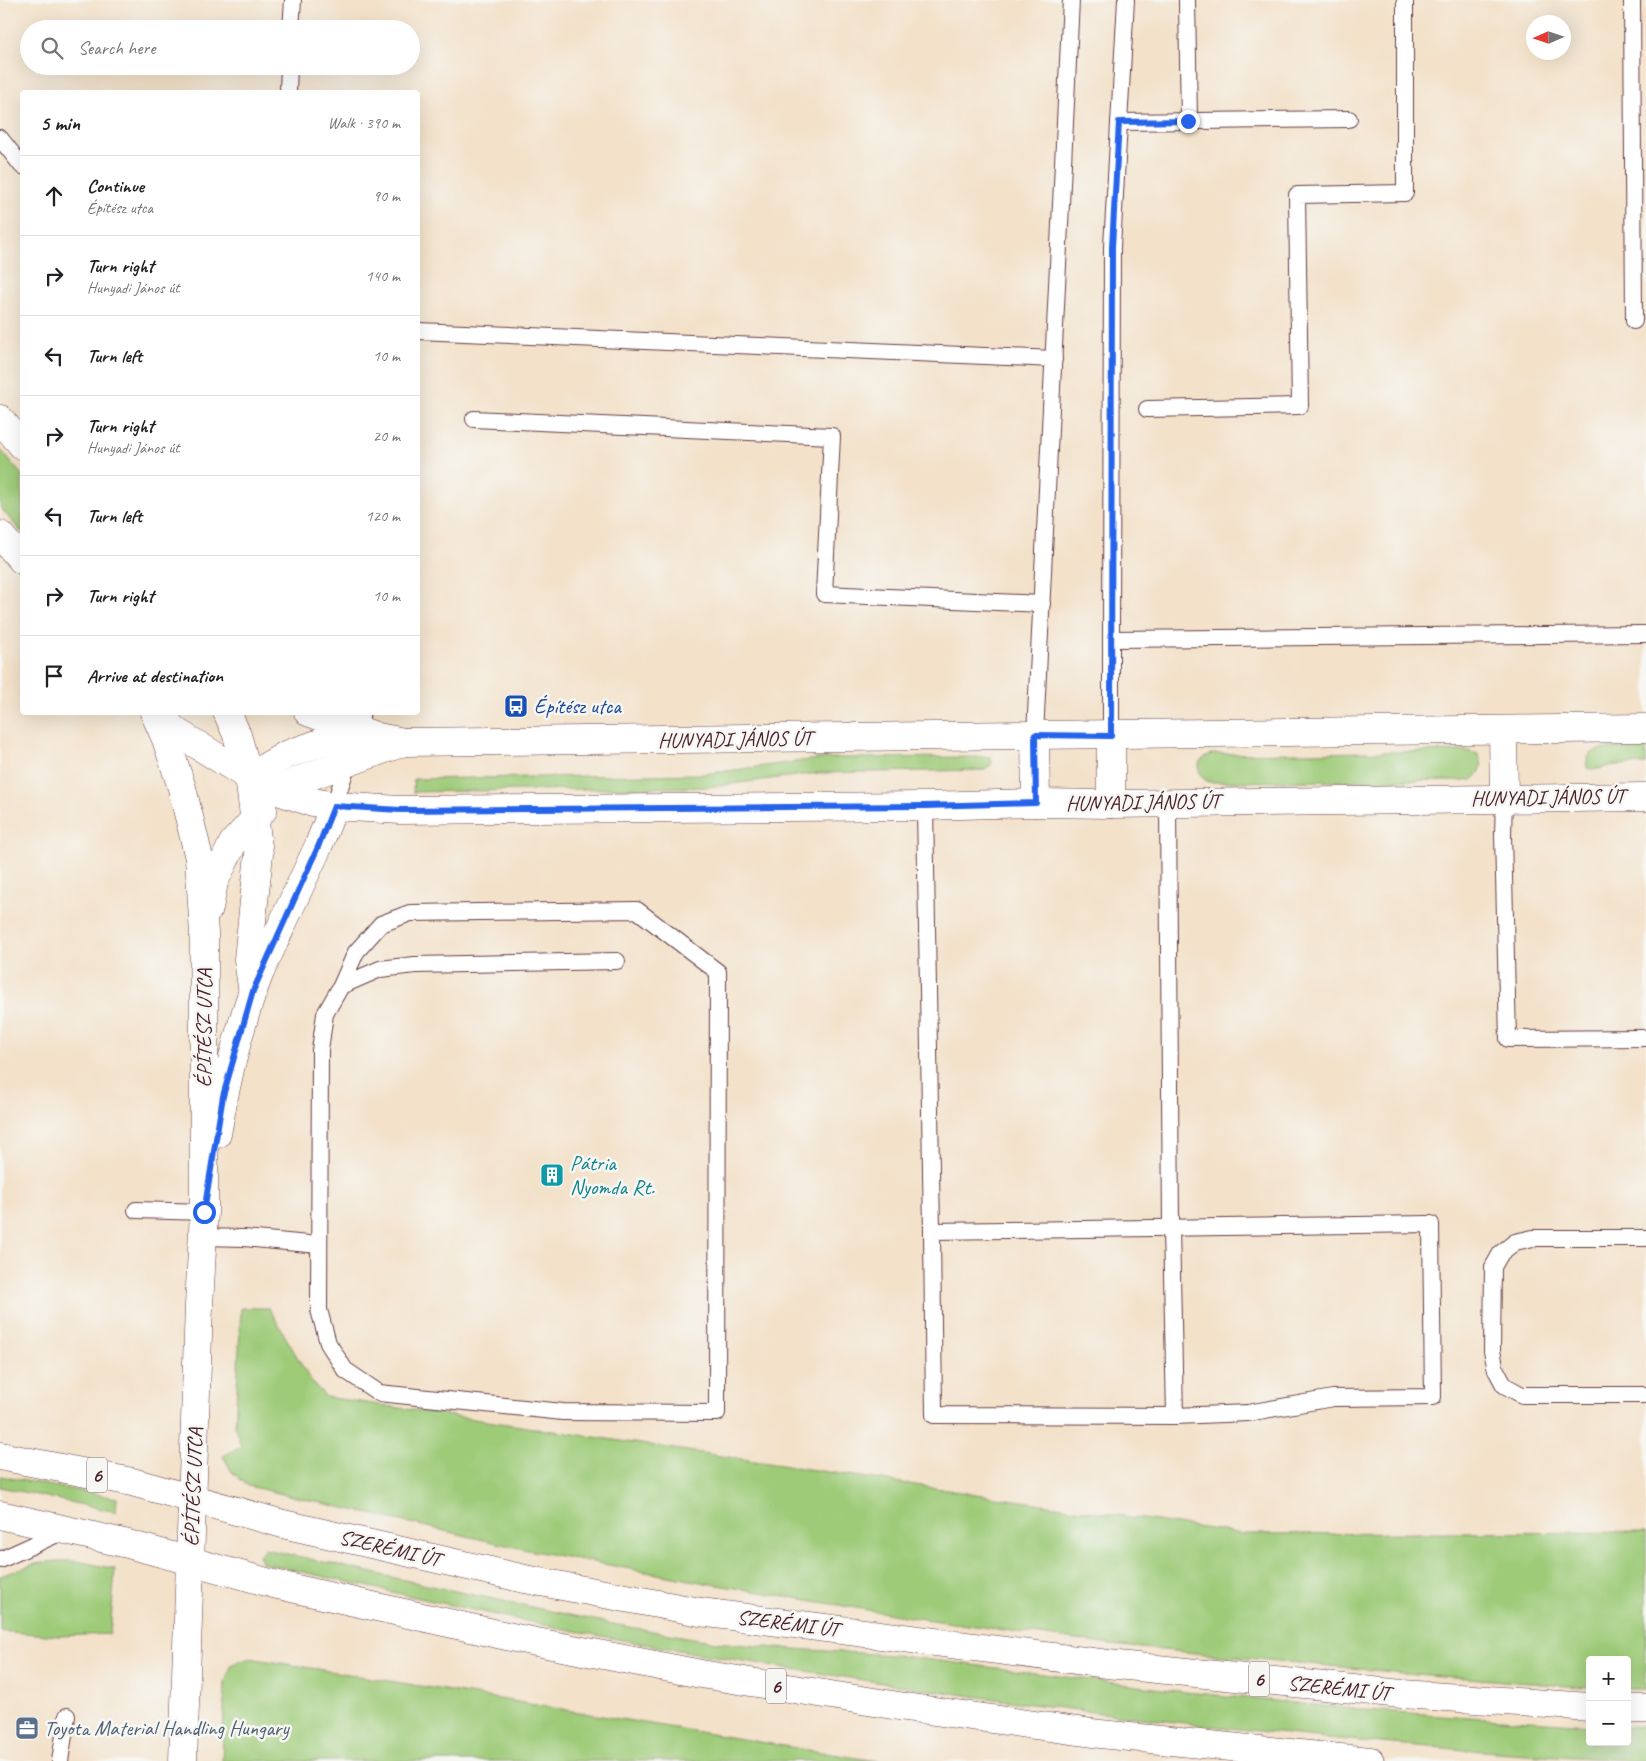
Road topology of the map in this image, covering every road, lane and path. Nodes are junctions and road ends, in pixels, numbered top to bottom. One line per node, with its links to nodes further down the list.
1 (293, 0): 7 (lane)
2 (1071, 0): 17 (lane)
3 (1126, 0): 12 (lane)
4 (1187, 0): 11 (lane)
5 (1405, 0): 18 (lane)
6 (1632, 0): 15 (lane)
7 (292, 20)
8 (289, 75): 9 (lane)
9 (288, 90)
10 (1349, 119): 11 (lane)
11 (1188, 121): 12 (lane)
12 (1119, 122): 26 (lane)
13 (0, 138): 14 (lane)
14 (20, 163)
15 (1634, 321)
16 (420, 331): 17 (lane)
17 (1054, 359): 24 (lane)
18 (1148, 409)
19 (0, 419): 21 (main road)
20 (474, 419): 24 (lane)
21 (20, 444)
22 (0, 535): 23 (main road)
23 (20, 558)
24 (1042, 604): 34 (lane)
25 (1646, 634): 26 (lane)
26 (1111, 639): 35 (lane)
27 (157, 715): 48 (main road, ÉPÍTÉSZ UTCA)
28 (159, 715): 38 (main road, HUNYADI JÁNOS ÚT)
29 (228, 715): 38 (main road, ÉPÍTÉSZ UTCA)
30 (325, 715): 31 (main road, HUNYADI JÁNOS ÚT)
31 (359, 721): 36 (main road, HUNYADI JÁNOS ÚT); 37 (lane); 38 (main road)
32 (1646, 728): 33 (main road, HUNYADI JÁNOS ÚT)
33 (1503, 730): 35 (main road, HUNYADI JÁNOS ÚT); 41 (main road)
34 (1035, 735): 35 (main road, HUNYADI JÁNOS ÚT); 36 (main road, HUNYADI JÁNOS ÚT); 43 (main road)
35 (1111, 736): 44 (main road)
36 (404, 742): 37 (main road)
37 (348, 763): 39 (main road); 45 (lane)
38 (249, 777): 39 (main road, HUNYADI JÁNOS ÚT); 47 (main road, ÉPÍTÉSZ UTCA)
39 (278, 791): 45 (main road, HUNYADI JÁNOS ÚT); 47 (main road, ÉPÍTÉSZ UTCA)
40 (1646, 796): 41 (main road, HUNYADI JÁNOS ÚT)
41 (1504, 798): 42 (main road, HUNYADI JÁNOS ÚT); 52 (lane)
42 (1168, 802): 44 (main road, HUNYADI JÁNOS ÚT); 55 (lane)
43 (1036, 803): 44 (main road, HUNYADI JÁNOS ÚT); 46 (main road, HUNYADI JÁNOS ÚT)
44 (1112, 804)
45 (334, 806): 46 (main road, HUNYADI JÁNOS ÚT); 51 (main road, ÉPÍTÉSZ UTCA)
46 (925, 806): 56 (lane)
47 (254, 820): 48 (main road, ÉPÍTÉSZ UTCA); 51 (main road, ÉPÍTÉSZ UTCA)
48 (204, 934): 54 (main road, ÉPÍTÉSZ UTCA)
49 (617, 961): 50 (lane)
50 (341, 986): 58 (lane); 58 (lane)
51 (253, 991): 54 (main road, ÉPÍTÉSZ UTCA)
52 (1646, 1038)
53 (136, 1210): 54 (lane)
54 (203, 1225): 58 (lane); 62 (main road, ÉPÍTÉSZ UTCA)
55 (1171, 1227): 56 (lane); 60 (lane); 60 (lane)
56 (932, 1230): 60 (lane)
57 (1646, 1238): 59 (lane)
58 (319, 1245)
59 (1646, 1395)
60 (1175, 1416)
61 (0, 1456): 62 (main road, SZERÉMI ÚT / 6)
62 (193, 1498): 66 (main road, ÉPÍTÉSZ UTCA); 67 (main road, SZERÉMI ÚT / 6)
63 (0, 1515): 64 (main road, 6)
64 (68, 1530): 65 (lane); 66 (main road, 6)
65 (0, 1560)
66 (190, 1560): 72 (main road, ÉPÍTÉSZ UTCA); 73 (main road, 6)
67 (1586, 1707)
68 (1631, 1709): 69 (main road)
69 (1646, 1710)
70 (67, 1716): 71 (lane)
71 (60, 1761)
72 (183, 1761)
73 (1370, 1761)

